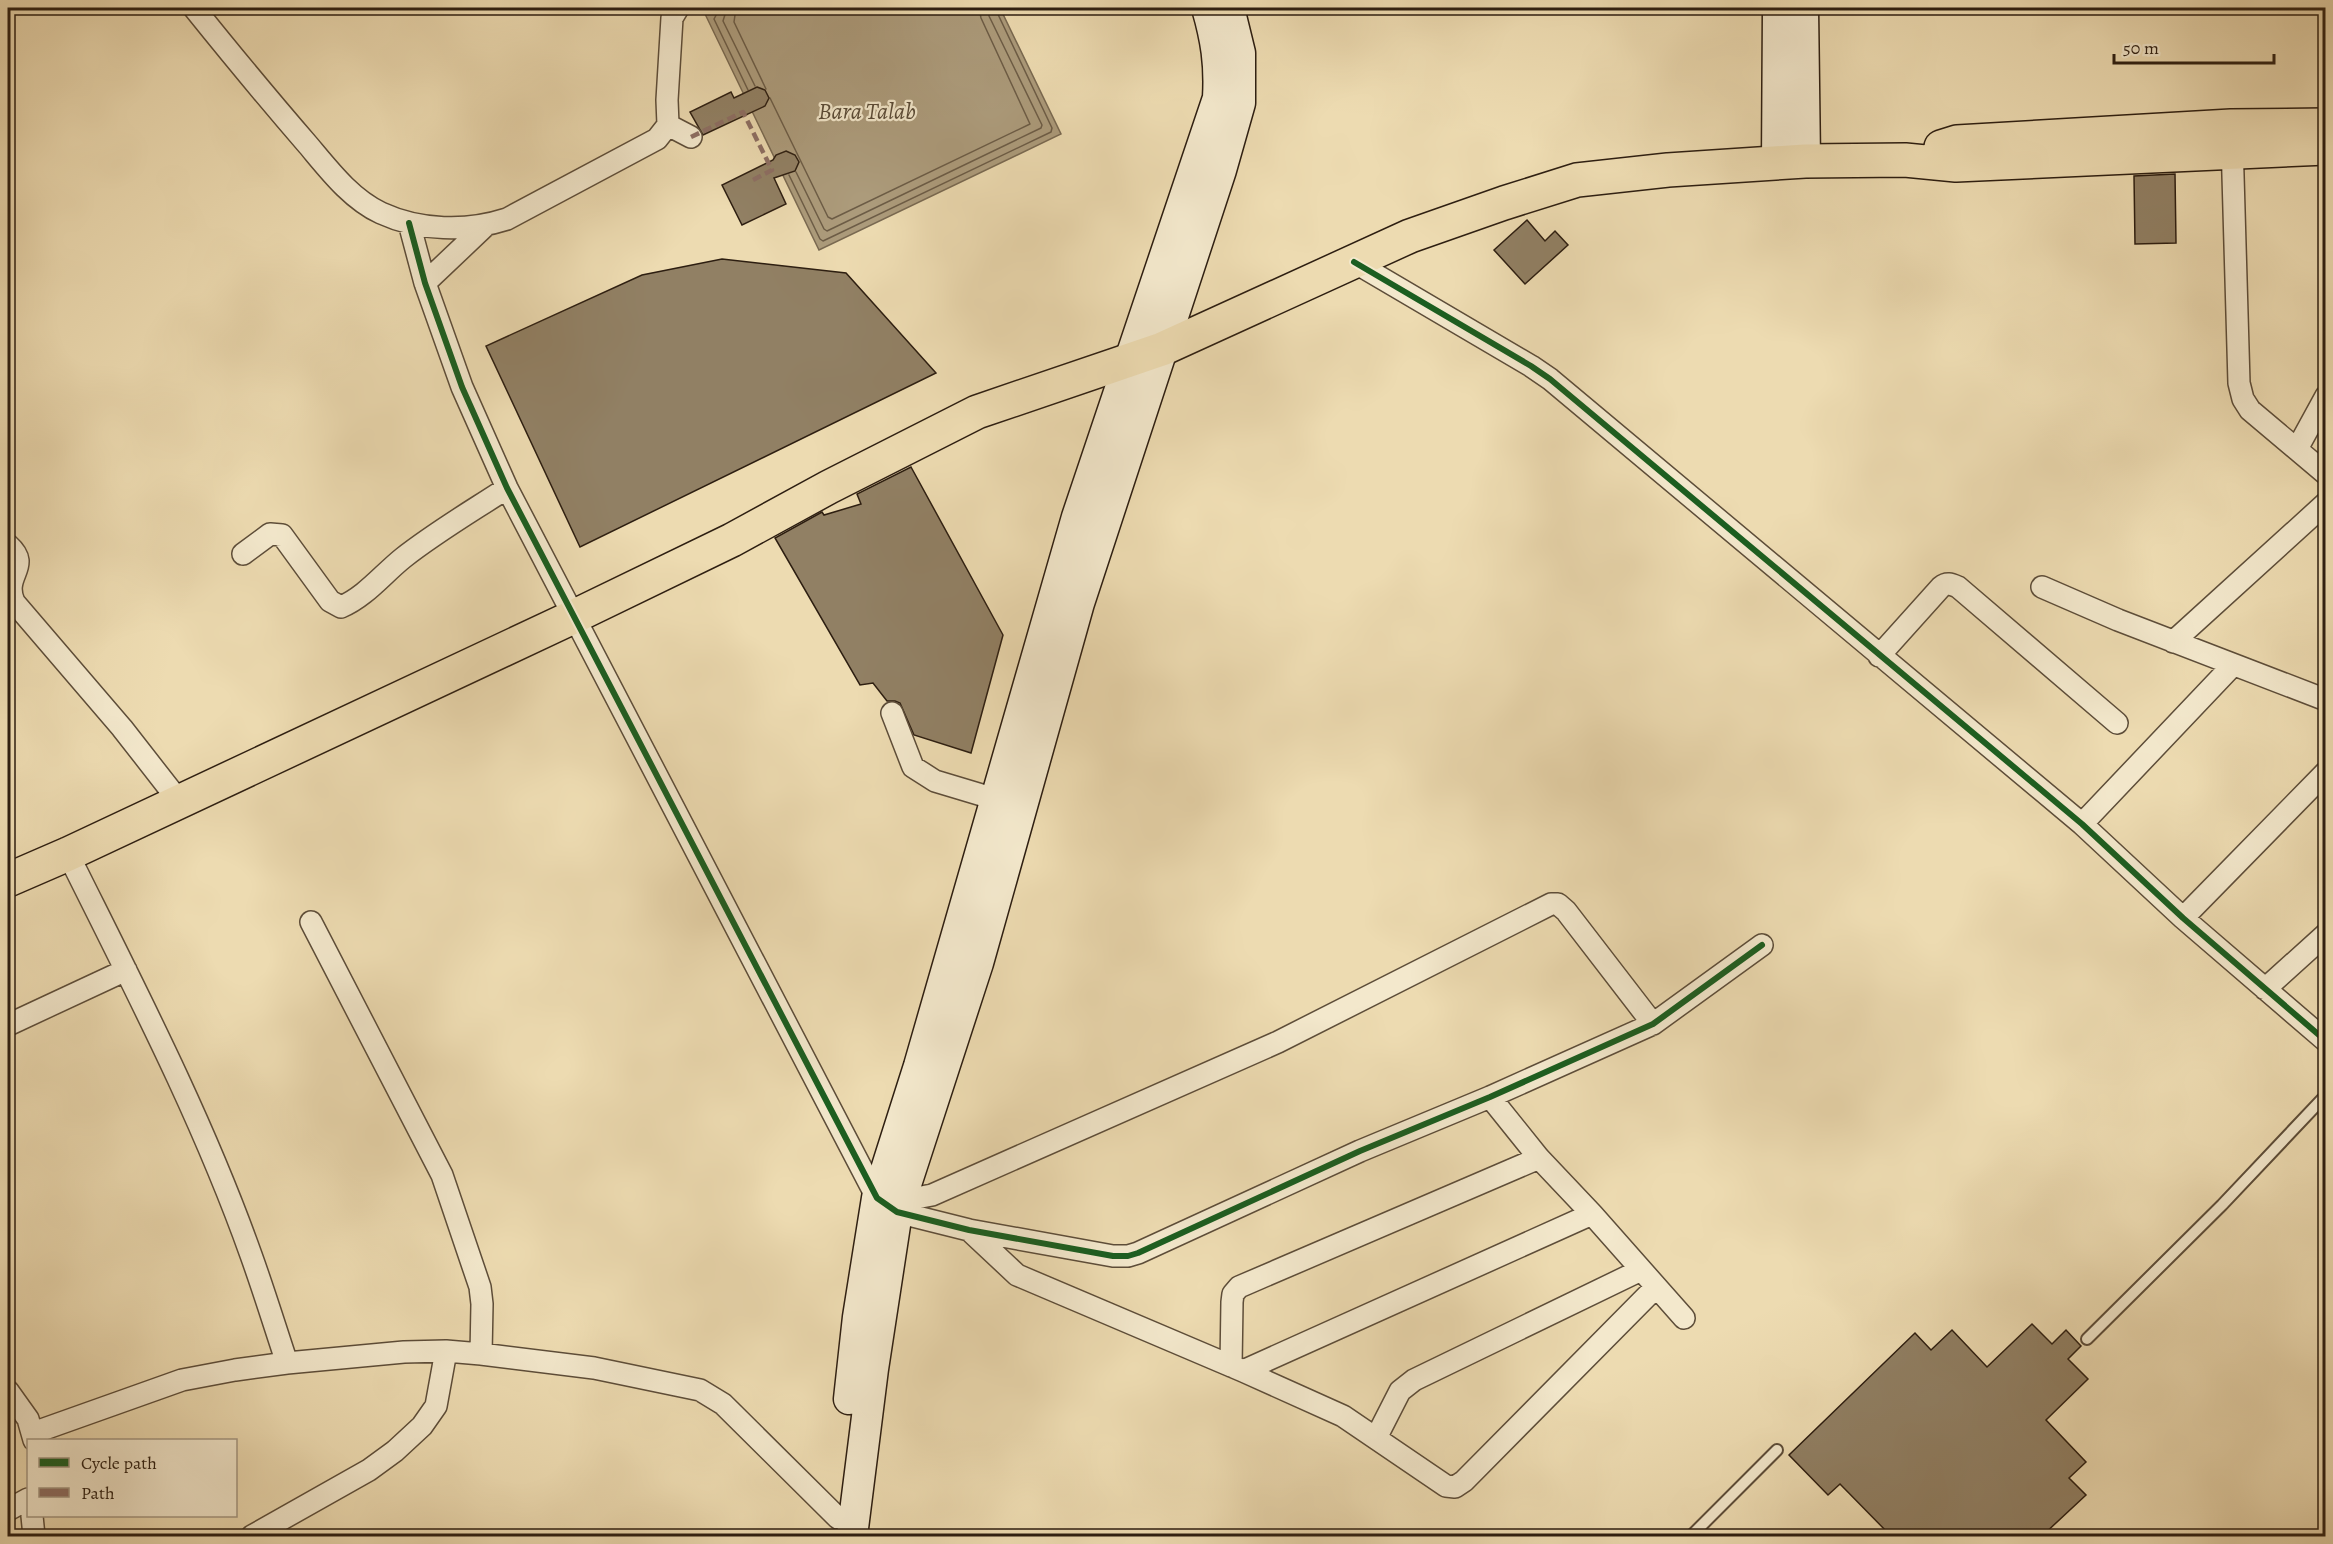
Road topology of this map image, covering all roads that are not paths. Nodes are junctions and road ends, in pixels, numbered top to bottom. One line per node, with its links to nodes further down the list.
1 (194, 8): 13 (street)
2 (678, 8): 7 (street)
3 (1207, 8): 18 (main road)
4 (1229, 8): 17 (main road)
5 (1778, 8): 12 (main road)
6 (1803, 8): 12 (main road)
7 (668, 125): 9 (street); 14 (street)
8 (2325, 125): 10 (main road)
9 (691, 137)
10 (2232, 139): 11 (main road); 12 (main road); 20 (street)
11 (2325, 148)
12 (1791, 162): 15 (main road)
13 (409, 223): 14 (street); 16 (street)
14 (484, 227): 16 (street)
15 (1354, 262): 17 (main road); 29 (street)
16 (425, 284): 22 (street)
17 (1162, 349): 18 (main road); 52 (main road)
18 (1130, 359): 27 (main road); 35 (main road)
19 (2325, 396): 20 (street)
20 (2297, 449): 21 (street)
21 (2325, 474)
22 (507, 488): 25 (street); 27 (street)
23 (2325, 503): 28 (street)
24 (8, 545): 36 (street)
25 (243, 554)
26 (2042, 587): 28 (street)
27 (573, 617): 36 (main road); 52 (street)
28 (2173, 642): 30 (street)
29 (1880, 656): 33 (street); 37 (street)
30 (2234, 665): 31 (street); 37 (street)
31 (2325, 700)
32 (892, 713): 35 (street)
33 (2117, 723)
34 (2325, 772): 40 (street)
35 (995, 799): 52 (main road)
36 (178, 801): 38 (main road)
37 (2082, 824): 40 (street)
38 (68, 854): 39 (main road); 44 (street)
39 (8, 880)
40 (2183, 918): 45 (street)
41 (311, 922): 60 (street)
42 (2325, 934): 45 (street)
43 (1762, 945): 46 (street)
44 (126, 970): 47 (street); 61 (street)
45 (2265, 989): 48 (street)
46 (1653, 1024): 50 (street); 52 (street)
47 (8, 1025)
48 (2325, 1041)
49 (2325, 1095): 58 (lane)
50 (1490, 1097): 51 (street); 54 (street)
51 (1539, 1158): 53 (street); 62 (street)
52 (890, 1197): 54 (street); 70 (main road)
53 (1592, 1214): 55 (street); 62 (street)
54 (969, 1230): 62 (street)
55 (1641, 1270): 56 (street); 65 (street)
56 (1656, 1287): 57 (street); 65 (street)
57 (1684, 1318)
58 (2087, 1339)
59 (446, 1351): 60 (street); 61 (street); 72 (street)
60 (481, 1354): 70 (street)
61 (287, 1363): 64 (street)
62 (1237, 1368): 65 (street)
63 (8, 1391): 64 (street)
64 (34, 1437)
65 (1376, 1438)
66 (1778, 1450): 73 (lane)
67 (27, 1499): 68 (street)
68 (8, 1510)
69 (32, 1517): 71 (street)
70 (843, 1530)
71 (34, 1536)
72 (252, 1536)
73 (1691, 1536)

